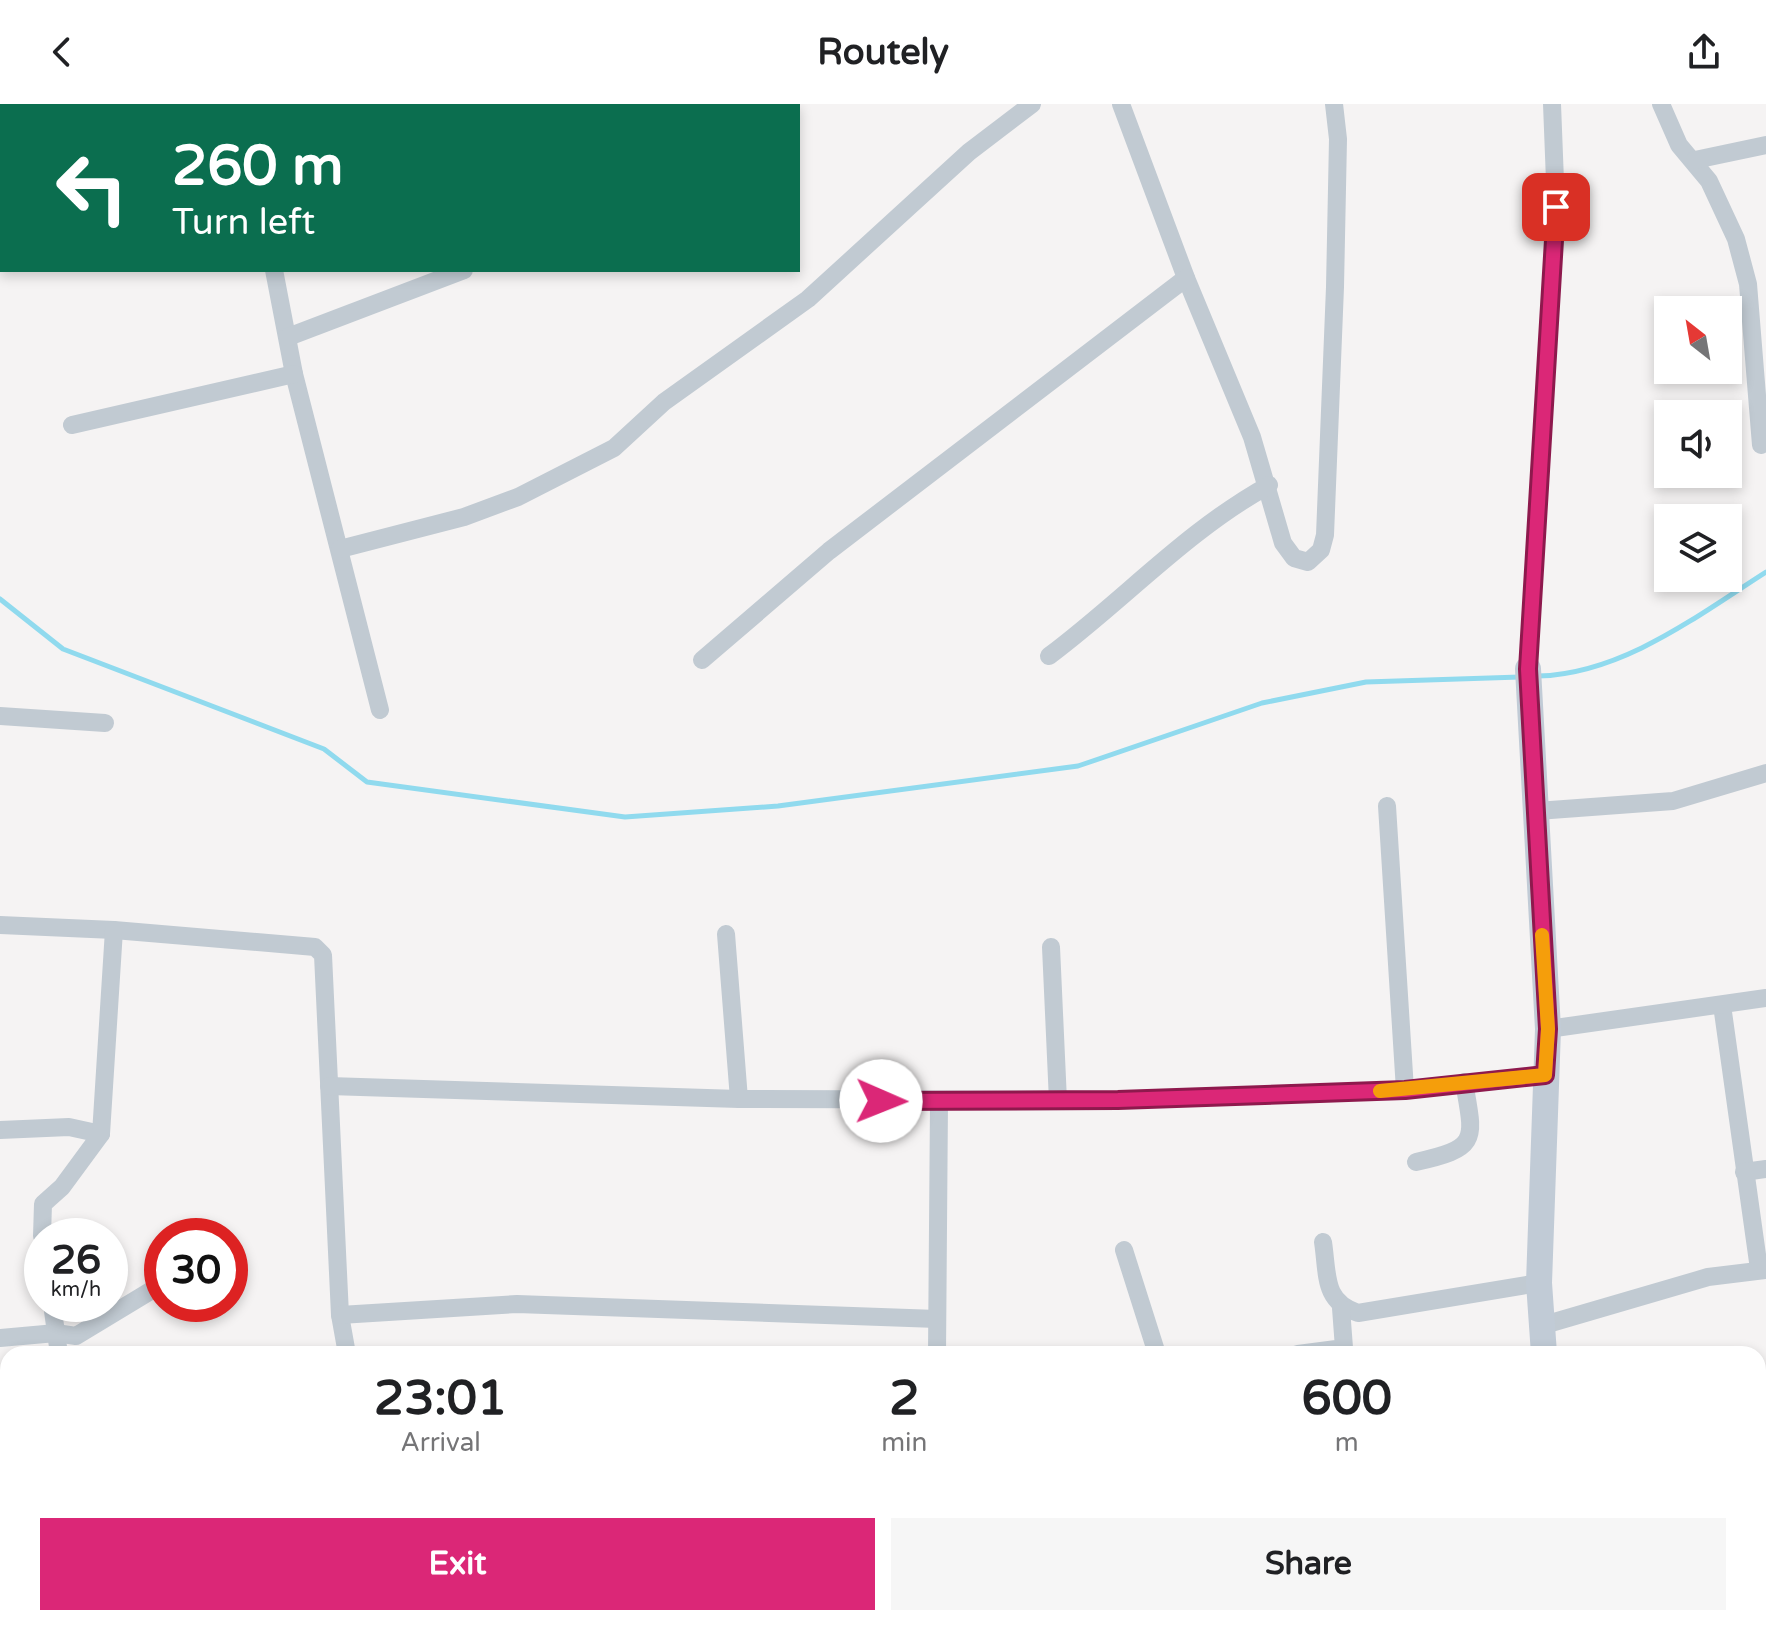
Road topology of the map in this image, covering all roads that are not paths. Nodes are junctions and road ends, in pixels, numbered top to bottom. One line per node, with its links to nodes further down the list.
1 (1032, 104): 16 (street)
2 (1121, 104): 10 (street)
3 (1334, 104): 15 (street)
4 (1552, 104): 19 (street)
5 (1661, 104): 7 (street)
6 (1766, 145): 7 (street)
7 (1695, 160): 14 (street)
8 (274, 272): 11 (street)
9 (459, 272): 11 (street)
10 (1186, 278): 15 (street); 18 (street)
11 (288, 337): 12 (street)
12 (294, 374): 13 (street); 16 (street)
13 (72, 425)
14 (1761, 445)
15 (1269, 485): 17 (street)
16 (340, 549): 20 (street)
17 (1049, 656)
18 (702, 660)
19 (1528, 669): 25 (street)
20 (380, 710)
21 (0, 716): 22 (street)
22 (105, 723)
23 (1766, 773): 25 (street)
24 (1387, 806): 36 (street)
25 (1537, 811): 32 (street)
26 (0, 925): 27 (street)
27 (114, 930): 35 (street); 41 (street)
28 (726, 934): 37 (street)
29 (1051, 947): 38 (street)
30 (1766, 998): 31 (street)
31 (1722, 1005): 32 (street); 44 (street)
32 (1548, 1029): 33 (street)
33 (1545, 1075): 34 (street); 49 (street)
34 (1464, 1082): 36 (street); 42 (street)
35 (329, 1086): 37 (street); 52 (street)
36 (1405, 1090): 38 (street)
37 (739, 1099): 39 (street)
38 (1058, 1101): 39 (street)
39 (939, 1102): 53 (street)
40 (0, 1130): 41 (street)
41 (101, 1134): 45 (street)
42 (1416, 1162)
43 (1766, 1169): 44 (street)
44 (1744, 1172): 48 (street)
45 (43, 1218)
46 (1323, 1242): 51 (street)
47 (1124, 1250): 61 (street)
48 (1762, 1269): 55 (street)
49 (1539, 1283): 51 (street); 55 (street)
50 (144, 1295): 56 (street)
51 (1341, 1308): 62 (street)
52 (340, 1315): 53 (street); 59 (street)
53 (937, 1319): 60 (street)
54 (54, 1322): 56 (street)
55 (1544, 1325): 63 (street)
56 (56, 1333): 57 (street); 58 (street)
57 (0, 1338)
58 (58, 1346)
59 (346, 1346)
60 (937, 1346)
61 (1154, 1346)
62 (1344, 1346)
63 (1544, 1346)

